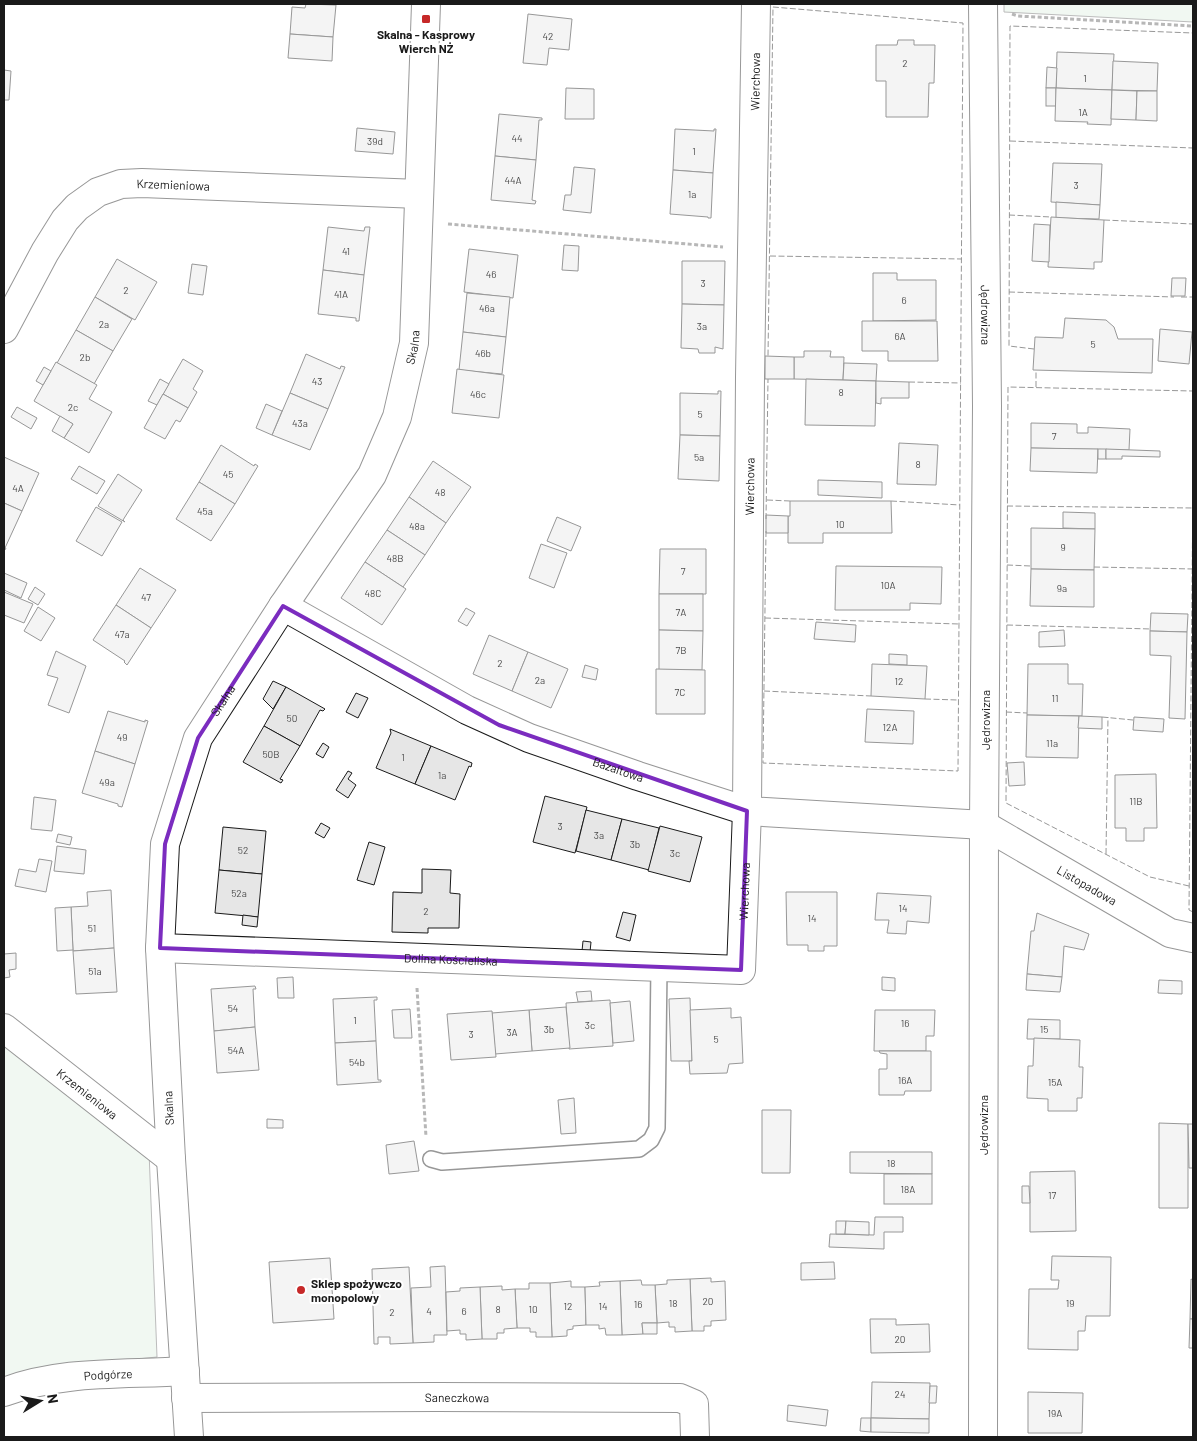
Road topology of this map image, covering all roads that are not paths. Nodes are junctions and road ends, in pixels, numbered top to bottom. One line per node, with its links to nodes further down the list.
1 (426, 4): 4 (street, Skalna)
2 (756, 4): 7 (street, Wierchowa)
3 (983, 4): 8 (street, Jędrowizna)
4 (419, 194): 5 (street, Krzemieniowa); 6 (street, Skalna)
5 (4, 329)
6 (283, 606): 7 (street, Bazaltowa); 10 (street, Skalna)
7 (748, 811): 8 (street, Bazaltowa); 12 (street, Wierchowa)
8 (984, 825): 9 (street, Listopadowa); 21 (street, Jędrowizna)
9 (1193, 938)
10 (160, 948): 11 (street, Dolina Kościeliska); 14 (street, Skalna)
11 (658, 966): 12 (street, Dolina Kościeliska); 15 (lane)
12 (741, 970)
13 (4, 1028): 14 (street, Krzemieniowa)
14 (170, 1159): 16 (street, Skalna)
15 (431, 1159)
16 (185, 1371): 17 (street, Podgórze); 18 (street, Skalna)
17 (4, 1392)
18 (186, 1398): 19 (street, Skalna); 20 (street, Saneczkowa)
19 (188, 1437)
20 (696, 1437)
21 (983, 1437)

